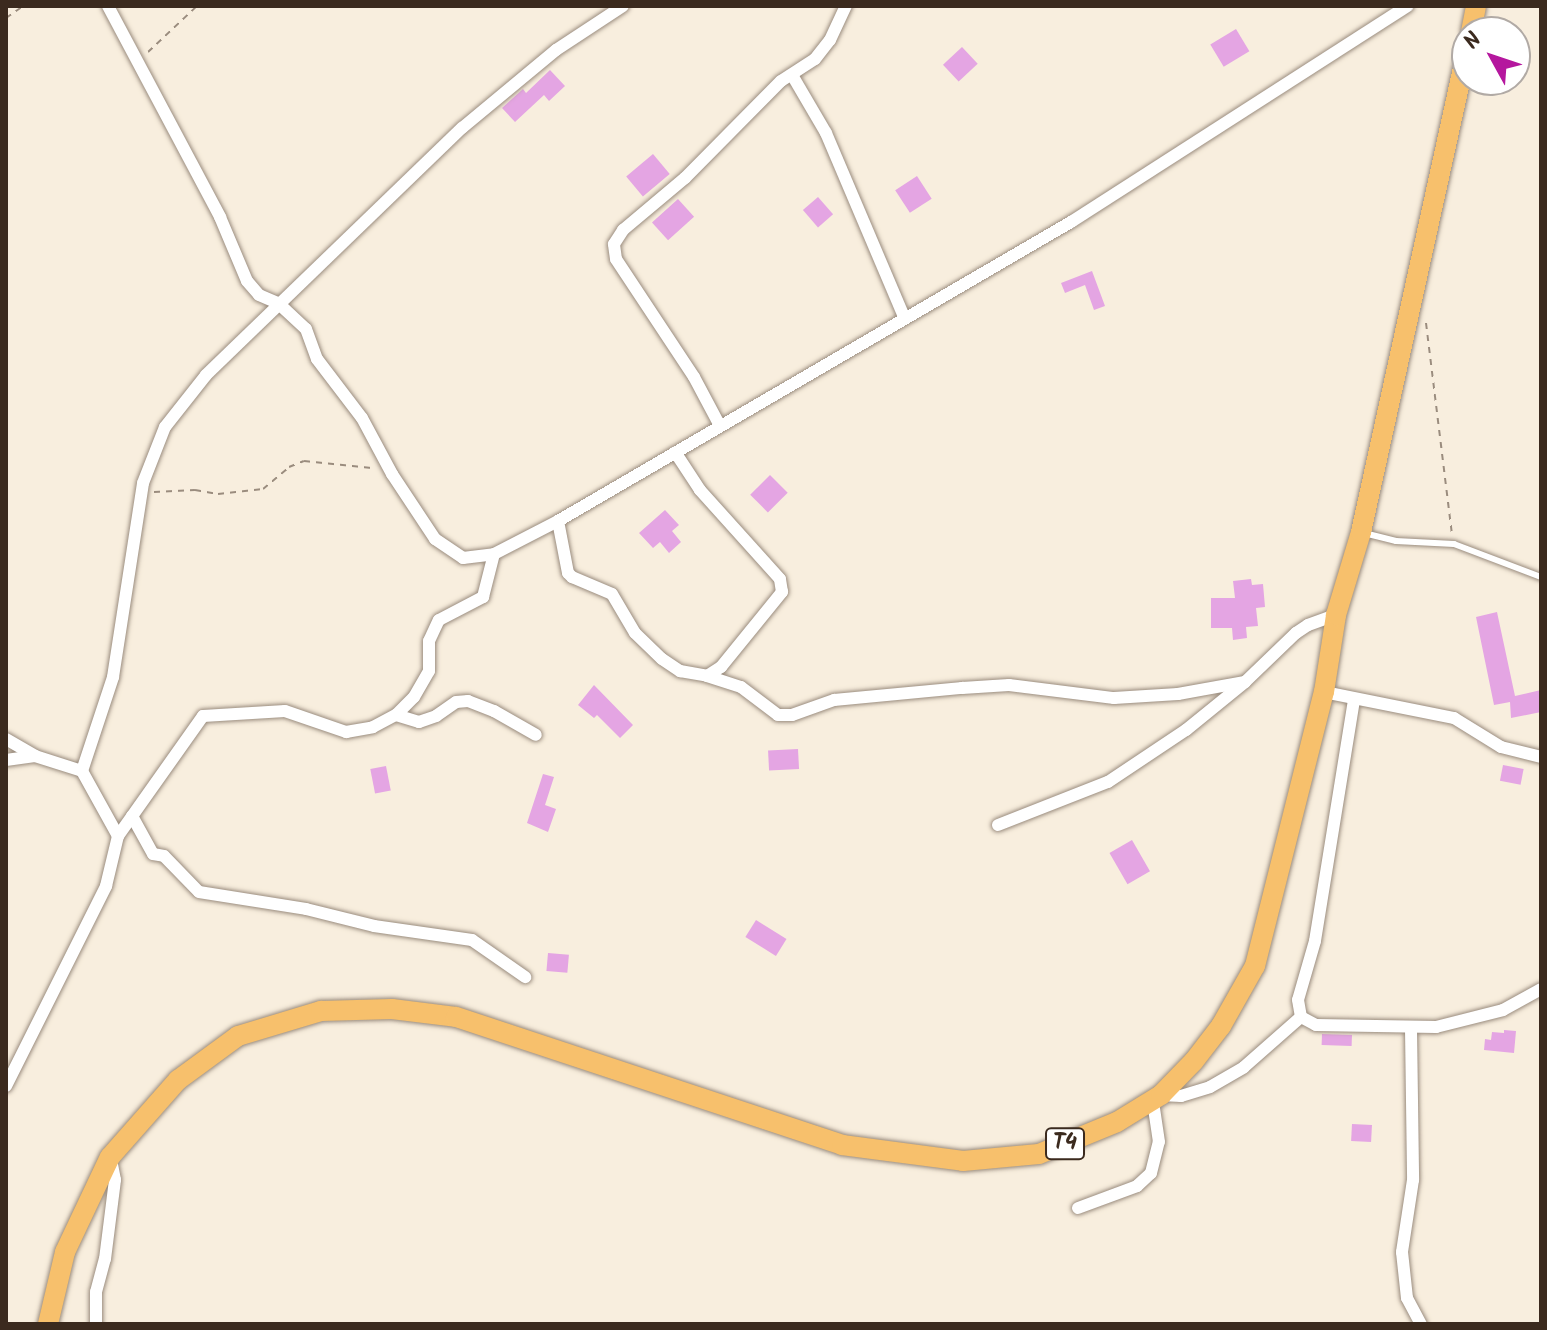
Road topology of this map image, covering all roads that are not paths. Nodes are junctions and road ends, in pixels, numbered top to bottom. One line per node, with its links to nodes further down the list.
1 (108, 6): 7 (street)
2 (623, 6): 7 (street)
3 (846, 6): 5 (street)
4 (1408, 6): 8 (street)
5 (792, 75): 8 (street); 9 (street)
6 (1456, 96): 12 (highway, T4)
7 (278, 303): 13 (street); 26 (street)
8 (904, 317): 9 (street)
9 (719, 424): 10 (street)
10 (675, 452): 11 (street); 16 (street)
11 (558, 521): 13 (street); 16 (street)
12 (1361, 532): 14 (lane); 15 (highway, T4)
13 (494, 554): 20 (street)
14 (1541, 577)
15 (1336, 615): 17 (street); 18 (highway, T4)
16 (707, 676): 17 (street)
17 (1245, 682): 28 (street)
18 (1324, 692): 19 (street); 35 (highway, T4)
19 (1354, 700): 24 (street); 32 (street)
20 (396, 715): 21 (street); 27 (street)
21 (536, 735)
22 (6, 739): 23 (street)
23 (35, 756): 25 (street); 26 (street)
24 (1541, 757)
25 (6, 760)
26 (82, 771): 29 (street)
27 (132, 816): 29 (street); 30 (street)
28 (998, 825)
29 (118, 836): 34 (street)
30 (525, 977)
31 (1541, 989): 33 (street)
32 (1301, 1017): 33 (street); 35 (street)
33 (1411, 1029): 38 (street)
34 (6, 1086)
35 (1157, 1098): 36 (highway, T4); 37 (street)
36 (110, 1157): 39 (highway, T4); 40 (street)
37 (1078, 1208)
38 (1416, 1323)
39 (48, 1324)
40 (96, 1324)

